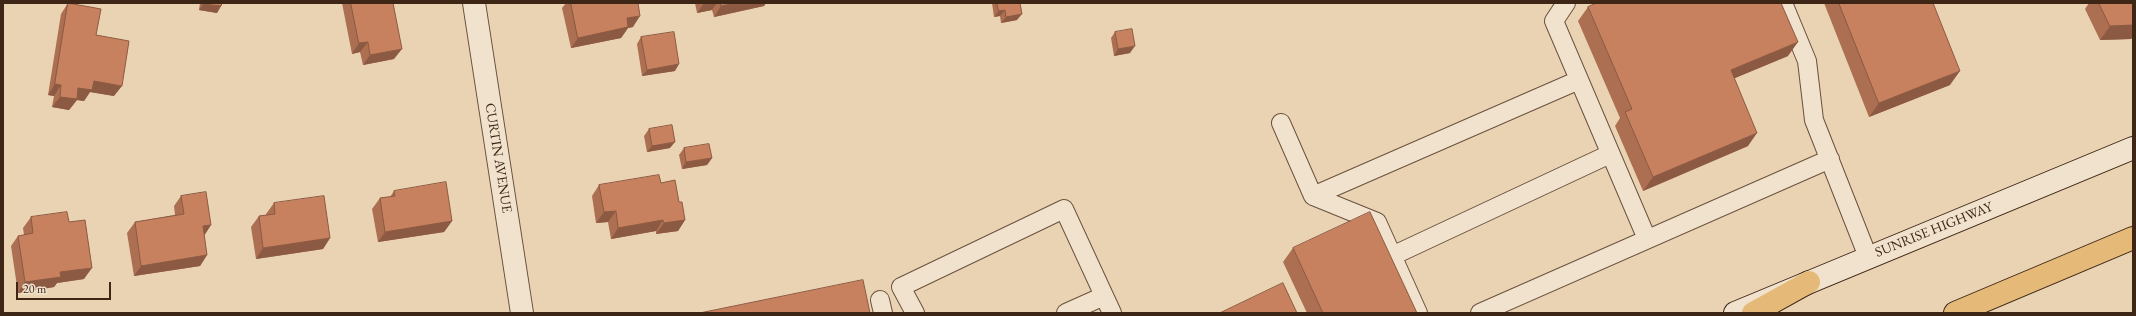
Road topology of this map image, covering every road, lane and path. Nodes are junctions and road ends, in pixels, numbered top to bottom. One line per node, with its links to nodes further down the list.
1 (474, 3): 16 (main road, CURTIN AVENUE)
2 (1566, 3): 4 (lane)
3 (1782, 3): 8 (lane)
4 (1579, 80): 7 (lane); 9 (lane)
5 (1281, 123): 9 (lane)
6 (2133, 148): 13 (main road, SUNRISE HIGHWAY)
7 (1610, 154): 11 (lane); 12 (lane)
8 (1830, 159): 11 (lane); 13 (lane)
9 (1313, 196): 12 (lane)
10 (2133, 238): 24 (highway)
11 (1647, 240): 21 (lane)
12 (1392, 256): 20 (lane)
13 (1868, 258): 14 (main road, SUNRISE HIGHWAY)
14 (1809, 282): 22 (main road, SUNRISE HIGHWAY); 23 (highway)
15 (1104, 296): 17 (lane); 18 (lane); 19 (lane)
16 (522, 313)
17 (914, 313)
18 (1066, 313)
19 (1112, 313)
20 (1418, 313)
21 (1480, 313)
22 (1735, 313)
23 (1753, 313)
24 (1955, 313)

